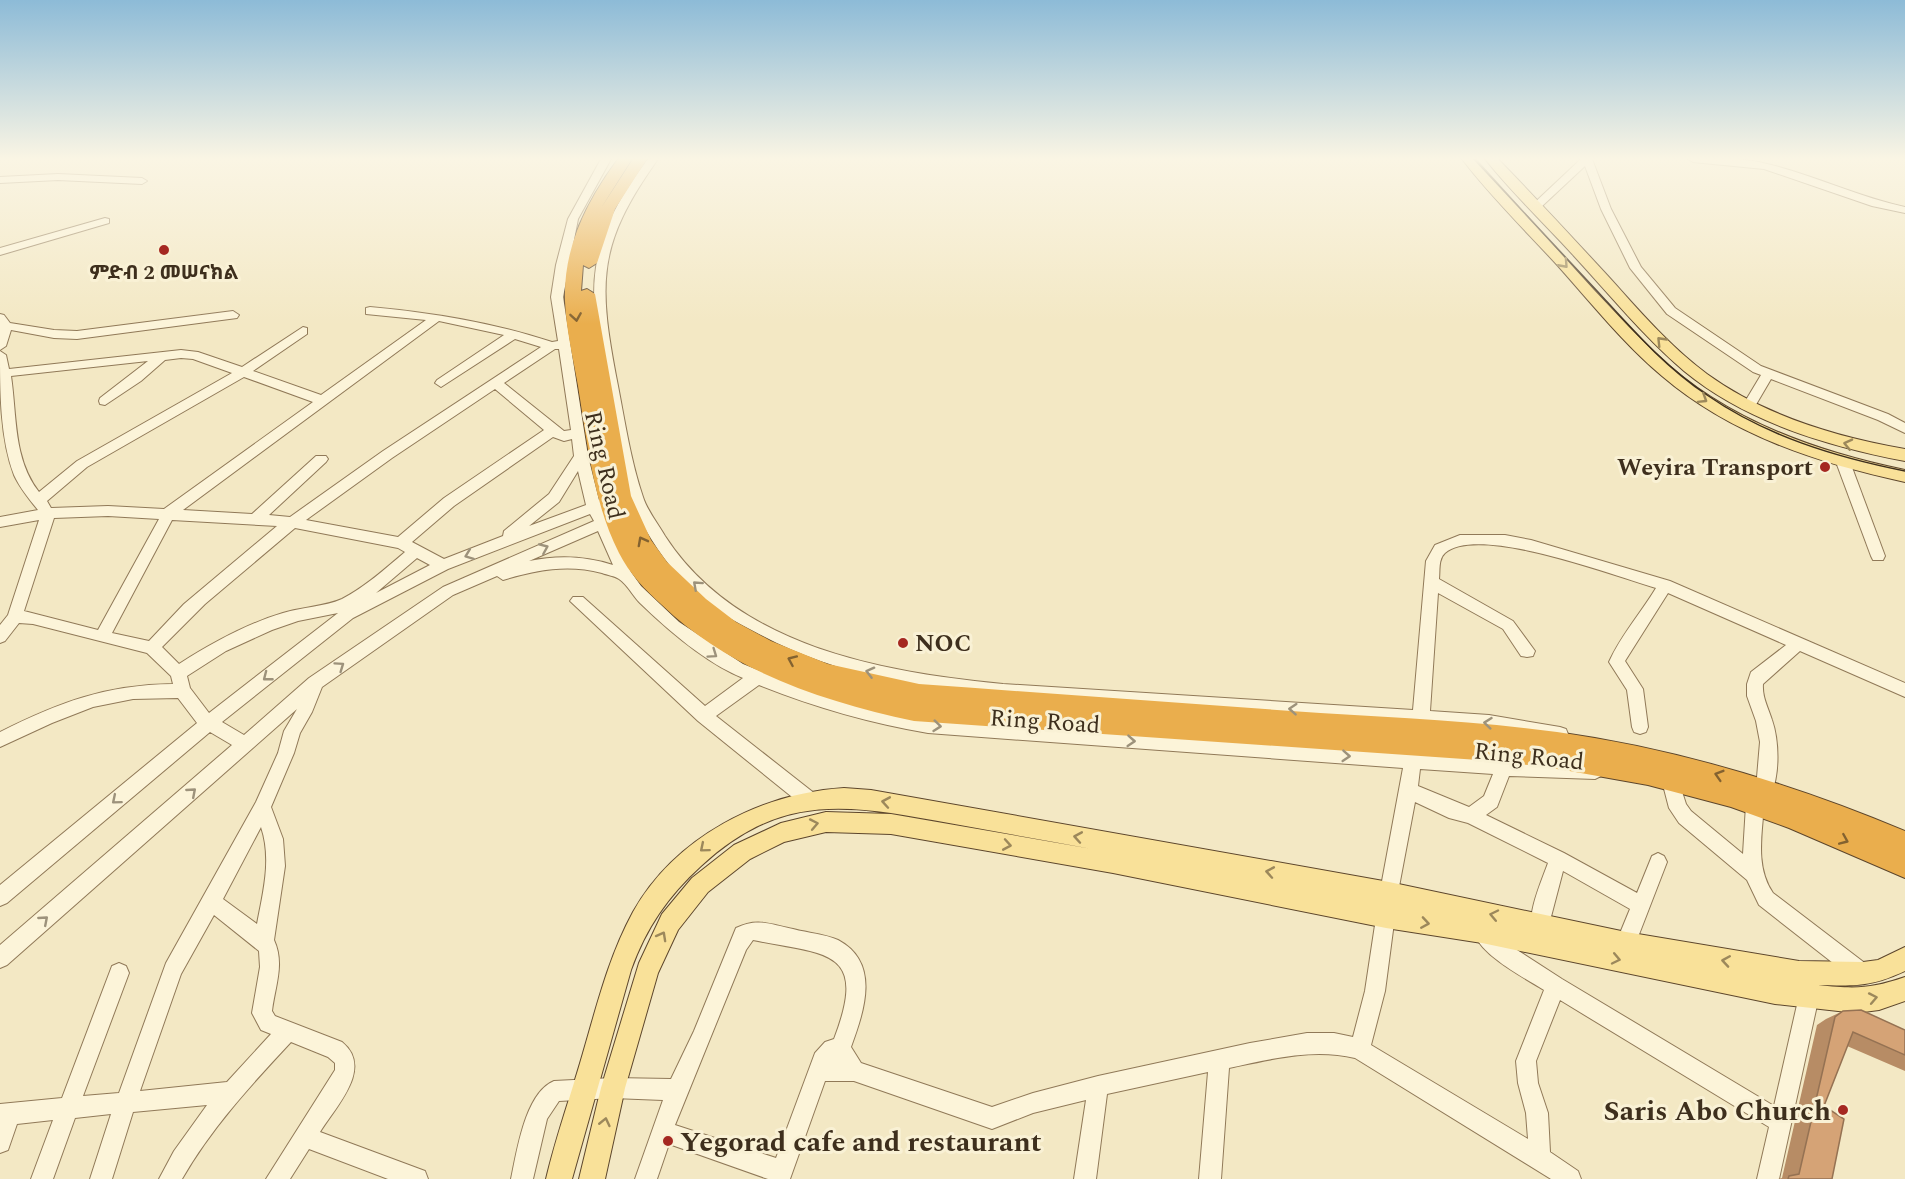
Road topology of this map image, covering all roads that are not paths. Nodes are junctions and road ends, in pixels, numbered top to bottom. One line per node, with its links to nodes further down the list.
1 (576, 214): 15 (street)
2 (590, 214): 36 (highway, Ring Road)
3 (618, 214): 64 (street, one-way to 3)
4 (1518, 214): 33 (main road, one-way to 33)
5 (1543, 214): 26 (main road, one-way to 5)
6 (1609, 214): 21 (street)
7 (105, 221): 8 (street)
8 (0, 252)
9 (370, 311): 11 (street)
10 (233, 315): 12 (street)
11 (437, 316): 14 (street); 25 (street)
12 (3, 322): 16 (street)
13 (303, 331): 20 (street)
14 (514, 334): 15 (street); 22 (street)
15 (557, 345): 23 (street); 29 (street)
16 (0, 346)
17 (0, 355): 19 (street)
18 (163, 355): 19 (street); 20 (street); 24 (street)
19 (5, 373): 35 (street)
20 (242, 373): 25 (street); 35 (street)
21 (1768, 374): 26 (street); 27 (street)
22 (441, 383)
23 (496, 383): 28 (street); 41 (street)
24 (105, 400)
25 (321, 400): 38 (street)
26 (1749, 405): 30 (main road, one-way to 26)
27 (1905, 429)
28 (552, 431): 29 (street); 42 (street)
29 (578, 433): 31 (street)
30 (1905, 455)
31 (581, 456): 36 (street); 43 (street)
32 (321, 459): 39 (street)
33 (1843, 462): 34 (main road); 45 (street)
34 (1905, 476)
35 (39, 500): 37 (street)
36 (611, 510): 43 (street); 47 (street); 50 (street, one-way to 36); 69 (highway, Ring Road)
37 (48, 513): 38 (street); 40 (street); 53 (street)
38 (169, 513): 39 (street); 54 (street)
39 (255, 520): 41 (street)
40 (0, 522)
41 (290, 522): 42 (street); 56 (street)
42 (401, 543): 44 (street)
43 (496, 545): 46 (street, one-way to 46)
44 (416, 550): 46 (street); 52 (street)
45 (1878, 556)
46 (443, 565): 52 (street)
47 (625, 575): 50 (street); 59 (street, one-way to 59)
48 (1432, 582): 49 (street); 57 (street); 64 (street)
49 (1665, 585): 55 (street); 66 (street)
50 (448, 591): 60 (street, one-way to 50)
51 (578, 601): 63 (street)
52 (343, 611): 58 (street); 65 (street, one-way to 65)
53 (6, 628): 54 (street)
54 (102, 637): 56 (street)
55 (1798, 644): 61 (street); 74 (street)
56 (152, 648): 58 (street)
57 (1527, 651)
58 (178, 673): 62 (street)
59 (756, 678): 63 (street); 70 (street, one-way to 70)
60 (315, 683): 68 (street); 76 (street)
61 (1905, 690)
62 (182, 691): 65 (street); 67 (street)
63 (704, 716): 75 (street)
64 (1421, 718): 69 (street, one-way to 64)
65 (210, 722): 68 (street); 84 (street, one-way to 84)
66 (1640, 728)
67 (0, 740)
68 (246, 745): 92 (street, one-way to 68)
69 (1608, 758): 71 (street); 72 (highway, Ring Road); 74 (highway, Ring Road, one-way to 69)
70 (1413, 761): 71 (street); 73 (street)
71 (1504, 767): 77 (street)
72 (1671, 781): 74 (highway, Ring Road); 82 (street)
73 (1410, 791): 77 (street); 83 (street)
74 (1760, 797): 78 (highway, Ring Road); 81 (highway, Ring Road, one-way to 81); 82 (street)
75 (808, 799): 83 (main road, one-way to 75); 107 (main road, one-way to 107)
76 (262, 807): 85 (street); 90 (street)
77 (1472, 816): 79 (street)
78 (1905, 843)
79 (1558, 859): 86 (street); 88 (street)
80 (1658, 862): 86 (street)
81 (1905, 866)
82 (1753, 874): 95 (street)
83 (1389, 893): 87 (street); 88 (main road, one-way to 83)
84 (0, 897)
85 (212, 903): 90 (street); 110 (street)
86 (1641, 905): 91 (street)
87 (1386, 917): 89 (main road, one-way to 89); 101 (street); 106 (main road, one-way to 87)
88 (1540, 925): 91 (main road)
89 (1482, 932): 96 (street); 98 (main road, one-way to 98)
90 (264, 941): 99 (street)
91 (1626, 943): 95 (main road, one-way to 91)
92 (0, 958)
93 (1905, 959): 95 (main road)
94 (119, 973): 111 (street)
95 (1863, 974)
96 (1555, 986): 113 (street); 117 (street)
97 (1905, 988): 98 (main road, one-way to 97)
98 (1809, 996): 113 (street)
99 (287, 1032): 109 (street); 115 (street)
100 (840, 1048): 103 (street); 104 (street); 108 (street)
101 (1359, 1049): 102 (street); 117 (street)
102 (1220, 1060): 105 (street); 129 (street)
103 (817, 1071): 104 (street); 118 (street)
104 (854, 1071): 105 (street)
105 (1098, 1086): 128 (street)
106 (613, 1088): 107 (street); 108 (street); 126 (main road, one-way to 106)
107 (585, 1089): 124 (street); 125 (main road)
108 (677, 1090): 114 (street)
109 (230, 1092): 110 (street); 121 (street)
110 (126, 1101): 111 (street); 120 (street)
111 (67, 1108): 112 (street); 119 (street)
112 (5, 1115): 116 (street)
113 (1780, 1122): 131 (street)
114 (662, 1131): 118 (street); 127 (street)
115 (306, 1137): 122 (street); 123 (street)
116 (0, 1142)
117 (1540, 1158): 130 (street)
118 (780, 1175)
119 (42, 1179)
120 (101, 1179)
121 (170, 1179)
122 (277, 1179)
123 (417, 1179)
124 (522, 1179)
125 (559, 1179)
126 (592, 1179)
127 (646, 1179)
128 (1085, 1179)
129 (1210, 1179)
130 (1570, 1179)
131 (1768, 1179)

